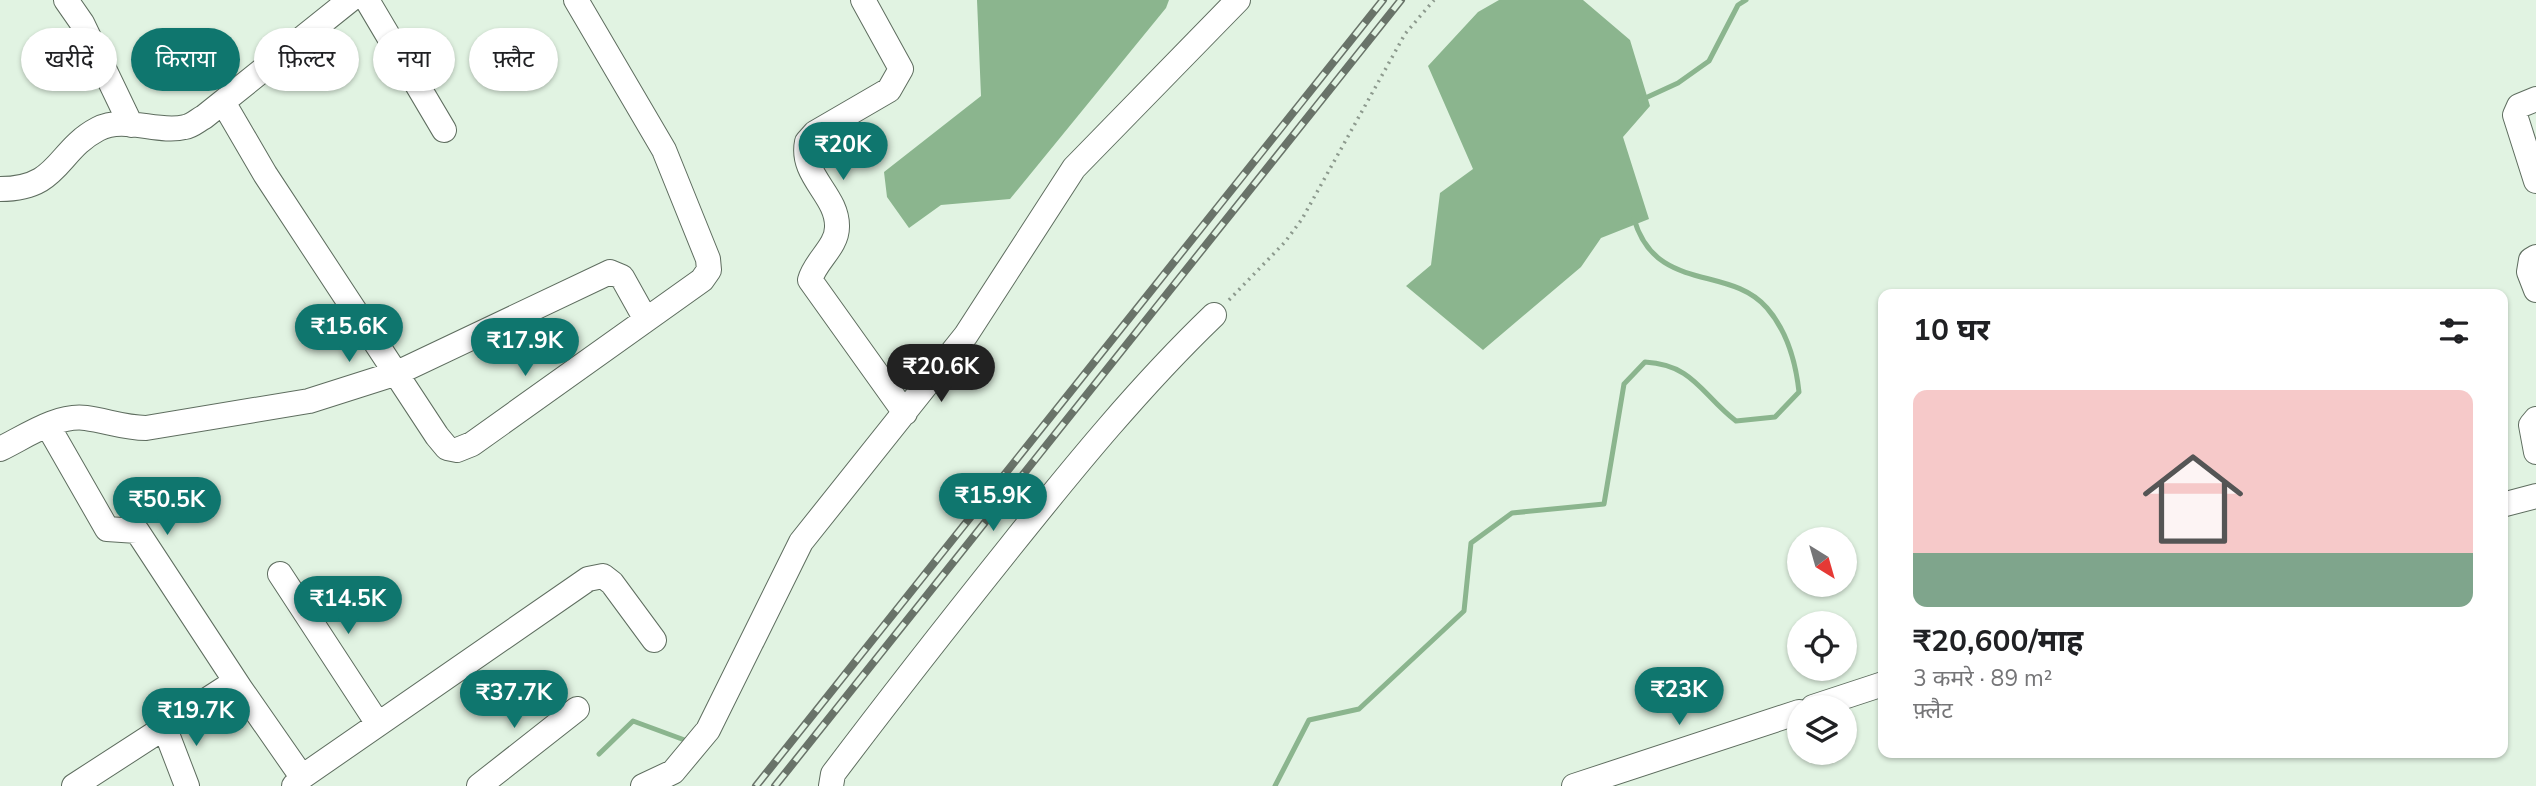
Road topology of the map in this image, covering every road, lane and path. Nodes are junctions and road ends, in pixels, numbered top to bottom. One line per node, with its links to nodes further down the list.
1 (66, 0): 10 (street)
2 (350, 0): 9 (street)
3 (368, 0): 11 (street)
4 (576, 0): 17 (street)
5 (863, 0): 19 (street)
6 (1238, 0): 19 (street)
7 (1434, 0): 16 (path)
8 (2536, 99): 12 (street)
9 (223, 102): 10 (street); 18 (street)
10 (131, 125): 13 (street)
11 (444, 130)
12 (2536, 181)
13 (0, 189)
14 (2536, 257): 15 (street)
15 (2536, 290)
16 (1214, 315): 40 (street)
17 (646, 320): 18 (street); 18 (street)
18 (397, 373): 21 (street)
19 (905, 413): 39 (street)
20 (2536, 419): 23 (street)
21 (48, 426): 22 (street); 29 (street)
22 (0, 449)
23 (2536, 452)
24 (2536, 496): 25 (street)
25 (2508, 503)
26 (280, 574): 33 (street)
27 (654, 640): 33 (street)
28 (1878, 686): 30 (street)
29 (240, 688): 34 (street); 35 (street)
30 (1850, 695)
31 (577, 709): 38 (street)
32 (1787, 716): 41 (street)
33 (378, 724): 35 (street)
34 (164, 726): 36 (street); 37 (street)
35 (298, 781)
36 (74, 786)
37 (187, 786)
38 (479, 786)
39 (643, 786)
40 (831, 786)
41 (1574, 786)

